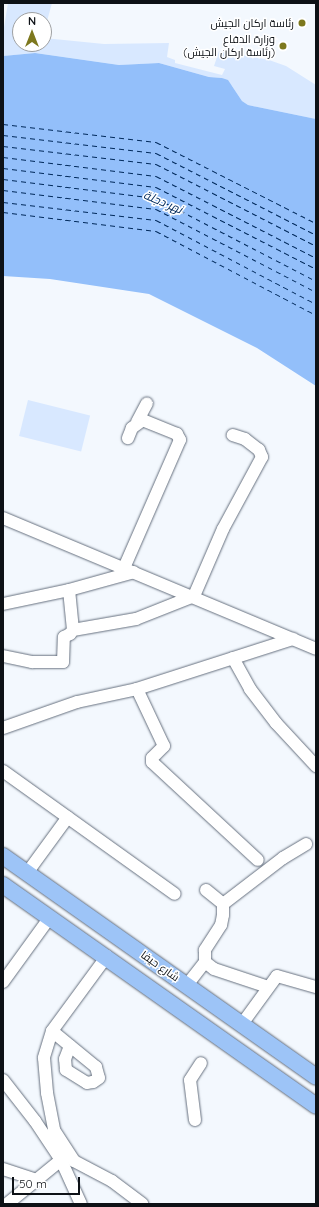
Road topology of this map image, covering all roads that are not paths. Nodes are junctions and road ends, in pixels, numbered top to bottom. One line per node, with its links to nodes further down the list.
1 (147, 403): 2 (street)
2 (137, 422): 4 (street); 6 (street)
3 (233, 435): 8 (street)
4 (128, 438)
5 (3, 518): 6 (street)
6 (129, 570): 7 (street); 8 (street)
7 (69, 590): 9 (street); 10 (street)
8 (194, 596): 10 (street); 11 (street)
9 (3, 604)
10 (73, 630): 13 (street)
11 (293, 639): 12 (street); 14 (street)
12 (316, 649)
13 (3, 656)
14 (233, 658): 15 (street); 17 (street)
15 (137, 689): 16 (street); 22 (street)
16 (3, 728)
17 (316, 766)
18 (3, 770): 19 (street)
19 (68, 817): 23 (street); 26 (street)
20 (306, 844): 27 (street)
21 (3, 856): 23 (main road, شارع حيفا)
22 (258, 860)
23 (27, 873): 32 (main road, شارع حيفا)
24 (3, 885): 28 (main road, شارع حيفا)
25 (206, 890): 27 (street)
26 (175, 894)
27 (223, 904): 30 (street)
28 (50, 917): 29 (main road, شارع حيفا); 31 (street)
29 (107, 956): 36 (street); 41 (main road, شارع حيفا)
30 (205, 962): 32 (street); 33 (street)
31 (3, 982)
32 (187, 985): 35 (main road, شارع حيفا)
33 (268, 987): 34 (street); 35 (street)
34 (316, 987)
35 (242, 1024): 39 (main road, شارع حيفا)
36 (52, 1031): 37 (street); 48 (street)
37 (70, 1046)
38 (200, 1063): 42 (street)
39 (316, 1077)
40 (3, 1080): 43 (street)
41 (316, 1106)
42 (195, 1120)
43 (62, 1160): 45 (street); 47 (street)
44 (3, 1170): 45 (street)
45 (37, 1180): 46 (street)
46 (7, 1204)
47 (81, 1204)
48 (142, 1204)

